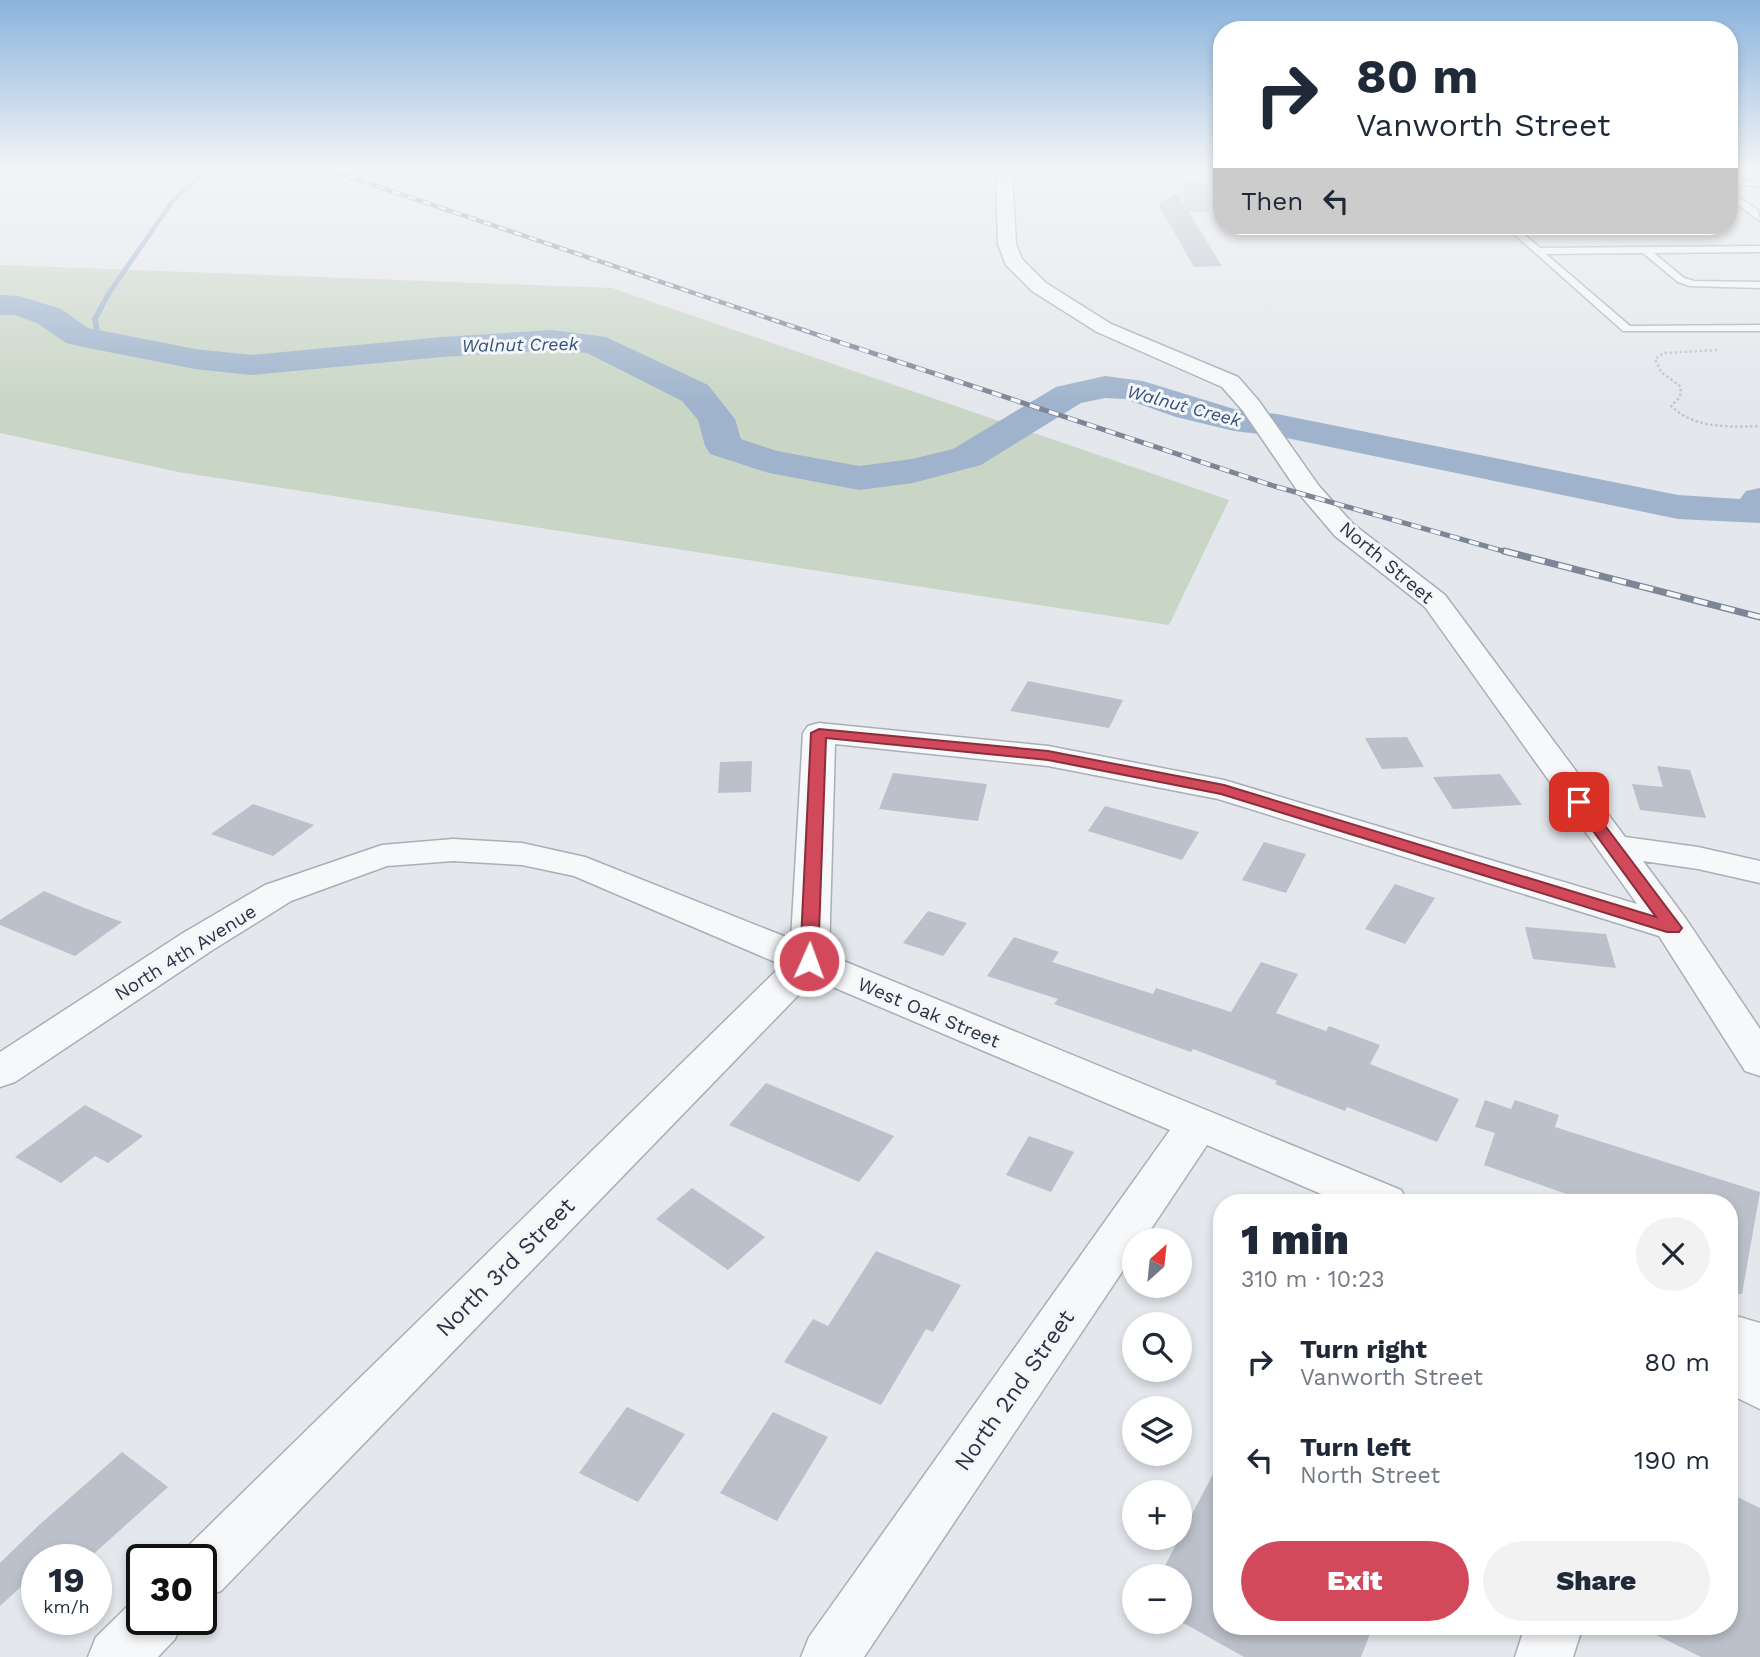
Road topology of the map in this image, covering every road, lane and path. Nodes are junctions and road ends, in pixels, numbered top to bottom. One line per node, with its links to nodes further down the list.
1 (1009, 248): 10 (street, North Street)
2 (1535, 248): 5 (lane)
3 (1760, 249): 4 (lane)
4 (1645, 250): 5 (lane); 6 (lane)
5 (1538, 251): 7 (lane)
6 (1760, 285)
7 (1760, 328)
8 (1722, 349): 9 (path)
9 (1760, 426)
10 (1611, 846): 12 (street); 13 (street, North Street)
11 (382, 856): 14 (street, West Oak Street); 16 (street, North 4th Avenue)
12 (1760, 872)
13 (1673, 928): 14 (street); 15 (street, North Street)
14 (809, 961): 17 (street, West Oak Street); 23 (street, North 3rd Street)
15 (1760, 1062)
16 (0, 1072)
17 (1198, 1124): 18 (street, West Oak Street); 27 (street, North 2nd Street)
18 (1366, 1194)
19 (1738, 1338): 20 (street)
20 (1760, 1344)
21 (1738, 1374): 22 (street)
22 (1760, 1387)
23 (217, 1556)
24 (139, 1635): 26 (street)
25 (1551, 1635): 28 (street)
26 (117, 1657)
27 (830, 1657)
28 (1544, 1657)

